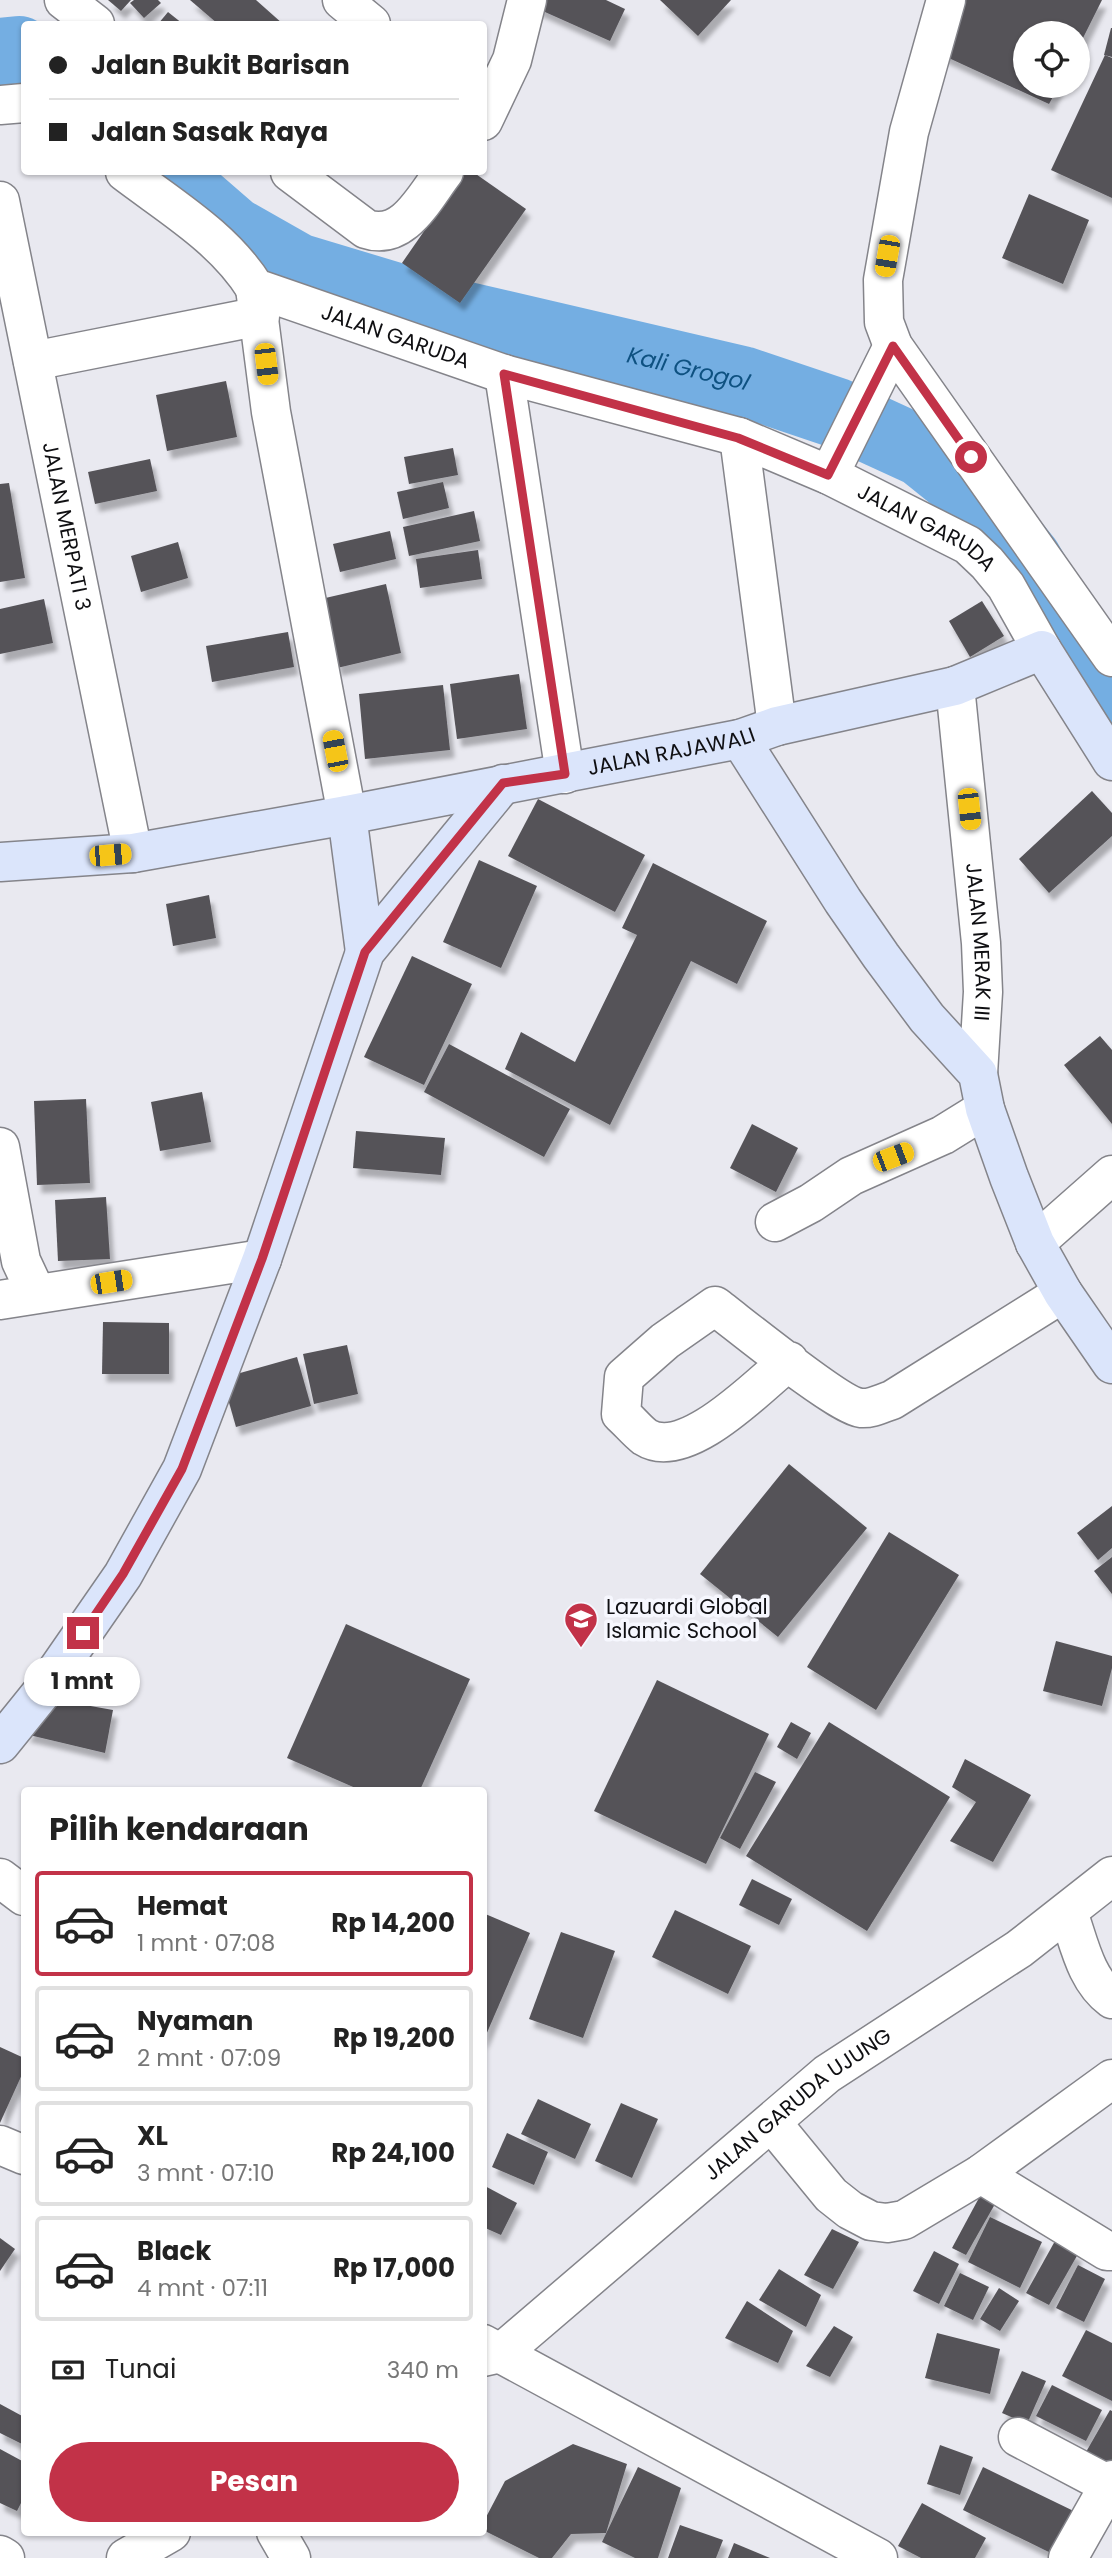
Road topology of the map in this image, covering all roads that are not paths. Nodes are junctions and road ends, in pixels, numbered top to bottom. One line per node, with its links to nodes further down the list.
1 (65, 0): 5 (street)
2 (342, 0): 6 (street)
3 (527, 0): 9 (street)
4 (936, 2): 15 (street)
5 (91, 21)
6 (367, 21)
7 (21, 103): 8 (street)
8 (0, 105)
9 (487, 112)
10 (129, 175): 14 (street)
11 (294, 175): 12 (street)
12 (442, 175)
13 (0, 201): 16 (street, JALAN MERPATI 3)
14 (258, 302): 16 (street); 17 (street, JALAN GARUDA); 28 (street)
15 (893, 346): 19 (street); 21 (street)
16 (33, 361): 29 (street, JALAN MERPATI 3)
17 (504, 374): 18 (street, JALAN GARUDA); 26 (street)
18 (738, 438): 19 (street, JALAN GARUDA); 23 (street)
19 (836, 458): 20 (street, JALAN GARUDA)
20 (1042, 650): 22 (street, JALAN RAJAWALI); 25 (street, JALAN GARUDA)
21 (1112, 657)
22 (955, 686): 23 (street, JALAN RAJAWALI); 32 (street, JALAN MERAK III)
23 (777, 726): 24 (street, JALAN RAJAWALI)
24 (740, 738): 26 (street, JALAN RAJAWALI); 32 (street)
25 (1112, 761)
26 (565, 774): 27 (street, JALAN RAJAWALI)
27 (503, 783): 28 (street, JALAN RAJAWALI); 31 (street)
28 (347, 815): 29 (street, JALAN RAJAWALI); 31 (street)
29 (134, 853): 30 (street, JALAN RAJAWALI)
30 (0, 862)
31 (365, 952): 37 (street)
32 (981, 1092): 35 (street); 36 (street)
33 (0, 1147): 39 (street)
34 (1112, 1175): 36 (street)
35 (775, 1222)
36 (1035, 1243): 38 (street)
37 (262, 1259): 39 (street); 42 (street)
38 (1063, 1293): 40 (street); 41 (street)
39 (18, 1296)
40 (789, 1361)
41 (1112, 1364)
42 (0, 1744)
43 (1112, 1876): 46 (street, JALAN GARUDA UJUNG)
44 (0, 1878): 45 (street)
45 (21, 1894)
46 (1068, 1912): 47 (street); 49 (street, JALAN GARUDA UJUNG)
47 (1112, 1999)
48 (1112, 2079): 52 (street)
49 (772, 2123): 52 (street); 54 (street, JALAN GARUDA UJUNG)
50 (0, 2145): 51 (street)
51 (21, 2154)
52 (981, 2174): 53 (street)
53 (1112, 2251)
54 (489, 2352): 63 (street)
55 (1018, 2437): 56 (street)
56 (1111, 2482): 64 (street)
57 (164, 2536): 61 (street)
58 (278, 2536): 62 (street)
59 (0, 2555): 60 (street)
60 (5, 2558)
61 (126, 2558)
62 (291, 2558)
63 (878, 2558)
64 (1068, 2558)

